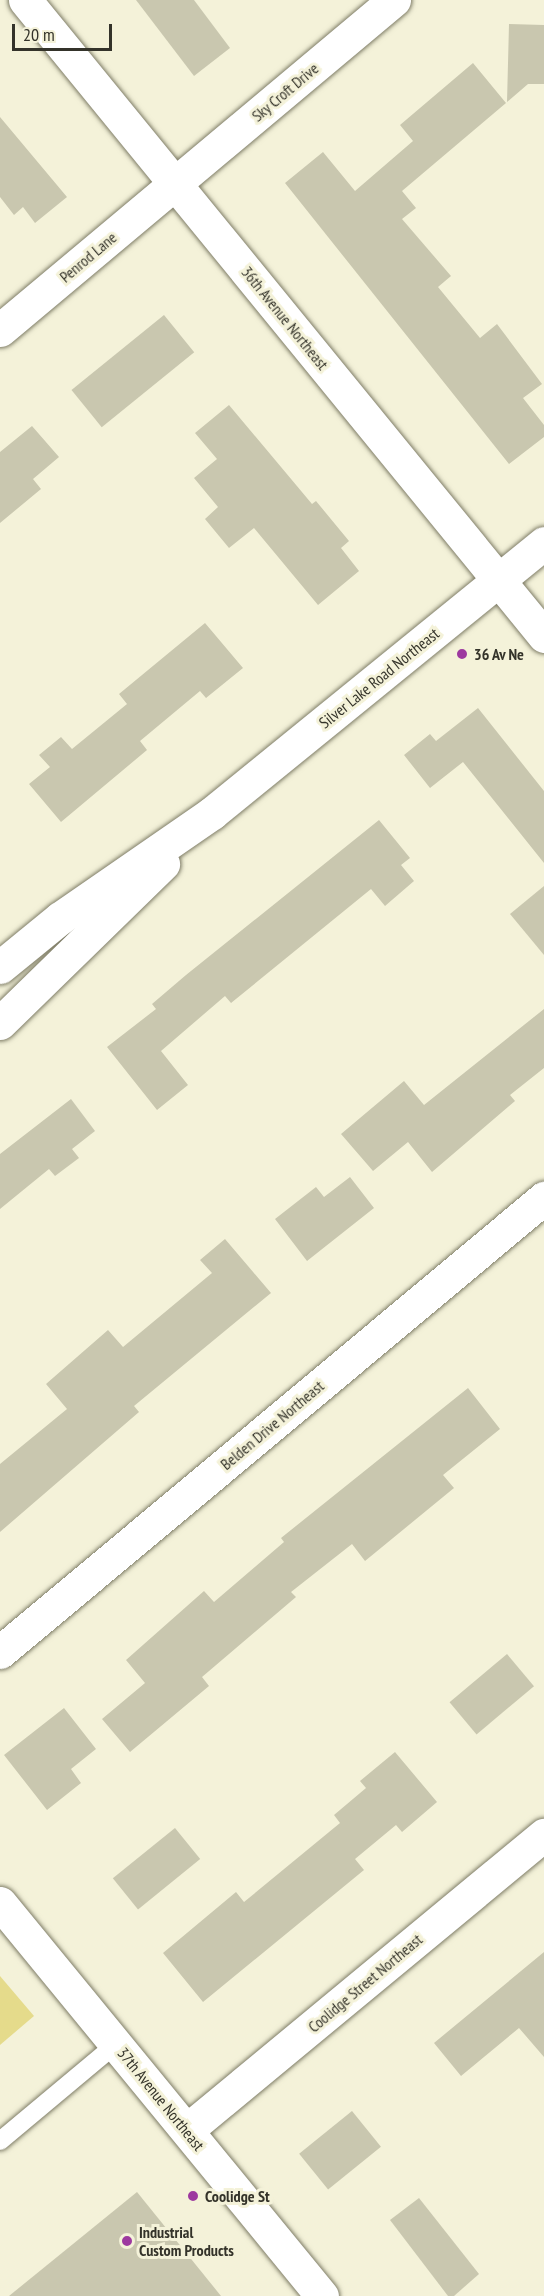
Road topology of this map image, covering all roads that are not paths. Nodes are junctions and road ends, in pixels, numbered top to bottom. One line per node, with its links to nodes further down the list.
1 (25, 0): 3 (street, 36th Avenue Northeast)
2 (394, 0): 3 (street, Sky Croft Drive)
3 (176, 184): 4 (street, Penrod Lane); 6 (street, 36th Avenue Northeast)
4 (0, 330)
5 (544, 543): 6 (street, Silver Lake Road Northeast)
6 (499, 580): 7 (street, 36th Avenue Northeast); 8 (street, Silver Lake Road Northeast)
7 (544, 636)
8 (213, 813): 9 (street, Silver Lake Road Northeast); 10 (street, Silver Lake Road Northeast)
9 (0, 967)
10 (0, 1023)
11 (544, 1198): 12 (street, Belden Drive Northeast)
12 (0, 1652)
13 (544, 1835): 16 (street, Coolidge Street Northeast)
14 (0, 1903): 15 (street, 37th Avenue Northeast)
15 (116, 2044): 16 (street, 37th Avenue Northeast); 17 (lane)
16 (187, 2130): 18 (street, 37th Avenue Northeast)
17 (0, 2141)
18 (322, 2296)

